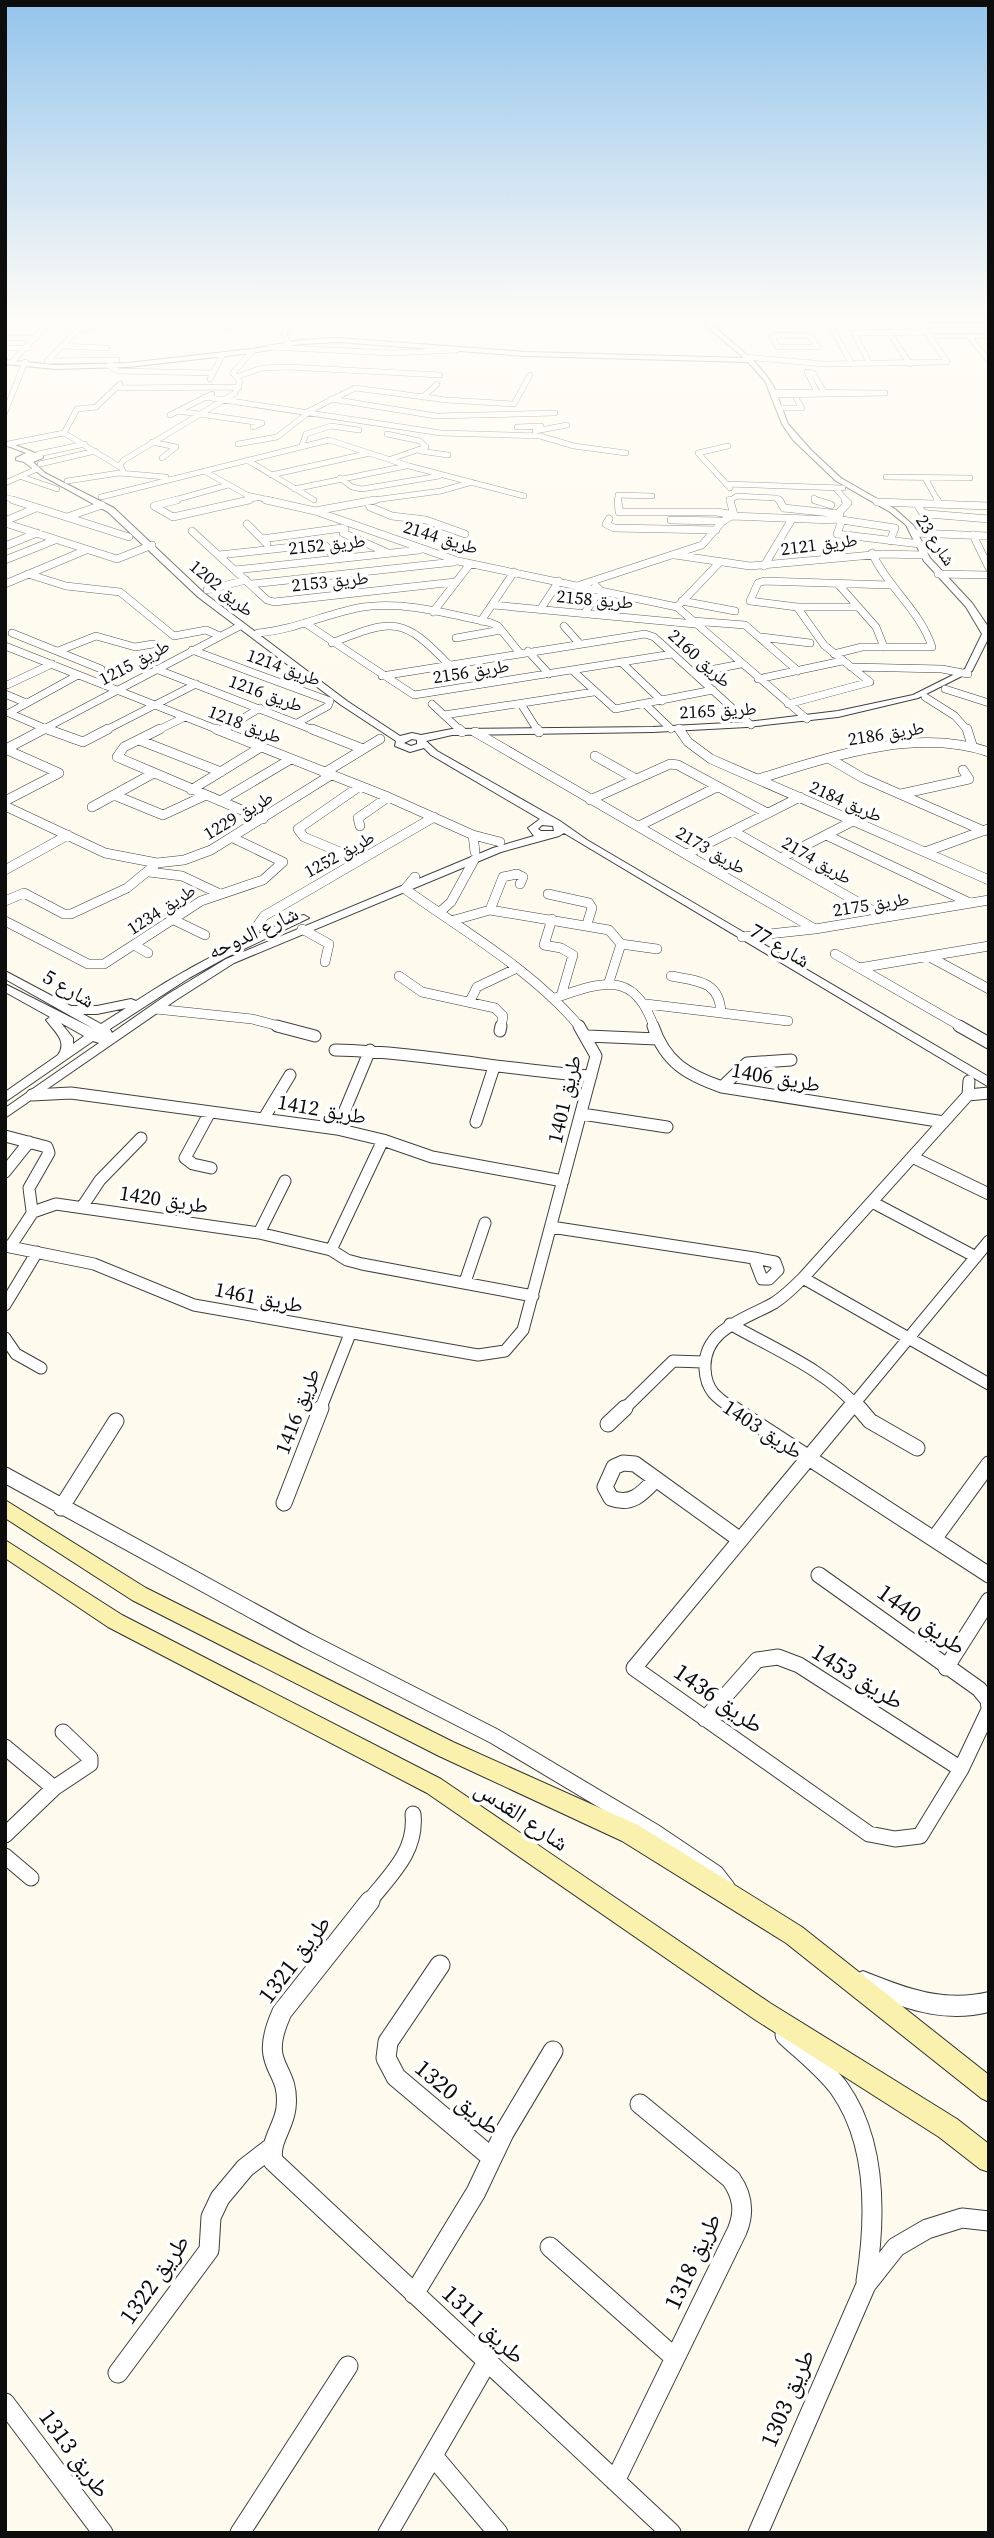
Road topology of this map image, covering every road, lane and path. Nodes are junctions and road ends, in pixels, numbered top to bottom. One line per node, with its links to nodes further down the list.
1 (78, 440): 12 (street)
2 (155, 440): 10 (street)
3 (258, 440): 13 (street)
4 (304, 440): 14 (street)
5 (331, 440): 14 (street)
6 (335, 440): 18 (street)
7 (417, 440): 17 (street)
8 (551, 440): 19 (street)
9 (799, 440): 42 (street, شارع 23)
10 (152, 442): 21 (street); 26 (street)
11 (7, 443): 24 (street)
12 (85, 444): 16 (street); 24 (street)
13 (238, 444)
14 (302, 445): 23 (street)
15 (728, 446): 40 (street)
16 (94, 451): 24 (street); 26 (street)
17 (420, 451): 20 (street); 22 (street)
18 (371, 453): 22 (street); 28 (street)
19 (626, 453)
20 (448, 455)
21 (162, 458)
22 (391, 459): 25 (street)
23 (247, 460): 27 (street); 28 (street)
24 (28, 463): 36 (street, طريق 1202); 38 (street); 39 (street, طريق 1202); 39 (street)
25 (410, 466): 29 (street); 32 (street)
26 (122, 470): 30 (street); 36 (street)
27 (204, 471): 30 (street); 41 (street, طريق 2144)
28 (271, 475): 43 (street)
29 (446, 475): 35 (street); 37 (street)
30 (181, 477): 53 (street)
31 (886, 477): 33 (street)
32 (340, 478): 35 (street); 43 (street)
33 (925, 478): 34 (street); 58 (street)
34 (970, 478)
35 (414, 481): 44 (street)
36 (74, 482): 39 (street); 53 (street, طريق 1202)
37 (472, 482): 44 (street); 46 (street)
38 (5, 483)
39 (55, 484): 53 (street, طريق 1202)
40 (726, 484): 42 (street); 48 (street)
41 (228, 485): 50 (street, طريق 2144); 50 (street)
42 (842, 487): 45 (street, شارع 23); 65 (street, شارع 23)
43 (294, 488): 52 (street)
44 (425, 492): 56 (street)
45 (858, 493): 54 (street, شارع 23); 65 (street)
46 (524, 496)
47 (652, 496): 64 (street)
48 (737, 496): 62 (street); 66 (street)
49 (5, 498): 61 (street)
50 (257, 498): 63 (street, طريق 2144)
51 (814, 498): 65 (street)
52 (314, 500)
53 (102, 501): 68 (street); 92 (street, طريق 1202); 143 (street, طريق 1202)
54 (877, 502): 55 (street); 60 (street, شارع 23)
55 (897, 503): 57 (street); 60 (street)
56 (368, 504): 63 (street); 77 (street); 82 (street)
57 (918, 504): 58 (street); 72 (street)
58 (939, 504): 59 (street)
59 (989, 506)
60 (886, 507): 81 (street, شارع 23)
61 (37, 508): 68 (street); 74 (street)
62 (784, 508): 65 (street); 67 (street)
63 (315, 511): 77 (street, طريق 2144)
64 (619, 512): 66 (street); 69 (street)
65 (842, 513): 70 (street); 71 (street); 75 (street); 86 (street)
66 (734, 515): 67 (street); 73 (street)
67 (768, 516): 70 (street)
68 (67, 517): 85 (street)
69 (609, 519): 73 (street); 78 (street)
70 (792, 519): 107 (street)
71 (892, 519)
72 (989, 519)
73 (719, 521): 78 (street)
74 (5, 522): 80 (street)
75 (863, 523): 86 (street); 89 (street)
76 (247, 524): 87 (street)
77 (354, 525): 94 (street, طريق 2144)
78 (716, 530): 100 (street)
79 (192, 531): 99 (street, طريق 2153)
80 (37, 533): 88 (street); 91 (street)
81 (915, 533): 83 (street); 90 (street, شارع 23)
82 (465, 534)
83 (974, 535): 84 (street); 96 (street)
84 (989, 536)
85 (129, 537)
86 (858, 537): 89 (street)
87 (262, 539): 93 (street); 97 (street)
88 (55, 540): 95 (street); 103 (street)
89 (890, 541): 90 (street)
90 (920, 544): 101 (street, شارع 23)
91 (5, 546)
92 (154, 548): 95 (street); 139 (street, طريق 1202)
93 (272, 549): 99 (street); 102 (street)
94 (423, 549): 97 (street, طريق 2152); 104 (street, طريق 2144)
95 (86, 550): 112 (street)
96 (985, 552): 108 (street)
97 (389, 553): 102 (street, طريق 2152)
98 (872, 553): 101 (street, طريق 2121); 107 (street, طريق 2121); 122 (street)
99 (219, 555): 109 (street, طريق 2153)
100 (671, 555): 106 (street, طريق 2121); 119 (street)
101 (925, 555): 111 (street, شارع 23)
102 (335, 559): 109 (street, طريق 2152)
103 (5, 560)
104 (458, 561): 105 (street, طريق 2144); 114 (street)
105 (470, 564): 110 (street, طريق 2144); 117 (street)
106 (718, 564): 107 (street, طريق 2121); 127 (street)
107 (764, 566)
108 (989, 568)
109 (235, 570): 116 (street, طريق 2153)
110 (514, 572): 118 (street, طريق 2144); 128 (street)
111 (939, 574): 113 (street); 172 (street, شارع 23)
112 (28, 575): 115 (street); 120 (street)
113 (989, 575)
114 (307, 579): 116 (street); 126 (street)
115 (49, 581): 144 (street)
116 (248, 582): 123 (street); 126 (street, طريق 2153)
117 (455, 582): 125 (street, طريق 2153); 134 (street)
118 (563, 582): 119 (street, طريق 2144); 132 (street)
119 (588, 583): 124 (street, طريق 2144)
120 (5, 584)
121 (838, 584): 122 (street); 130 (street); 131 (street)
122 (888, 585): 153 (street)
123 (207, 590)
124 (600, 590): 127 (street, طريق 2144); 135 (street)
125 (360, 594): 126 (street, طريق 2153); 129 (street)
126 (314, 598)
127 (680, 604): 133 (street, طريق 2144); 138 (street)
128 (493, 605): 132 (street, طريق 2158); 136 (street)
129 (366, 606): 134 (street); 137 (street)
130 (797, 607): 131 (street); 159 (street)
131 (858, 607): 153 (street)
132 (540, 610): 135 (street, طريق 2158)
133 (735, 611)
134 (433, 612): 136 (street)
135 (584, 614): 138 (street, طريق 2158)
136 (481, 621): 141 (street)
137 (305, 623): 143 (street); 147 (street, طريق 2156)
138 (694, 623): 145 (street, طريق 2158); 163 (street)
139 (240, 626): 144 (street, طريق 1215); 204 (street, طريق 1202)
140 (564, 626): 148 (street)
141 (501, 629): 146 (street); 157 (street)
142 (12, 633): 150 (street)
143 (261, 635): 204 (street, طريق 1202)
144 (220, 636): 154 (street, طريق 1215)
145 (761, 637): 149 (street); 169 (street)
146 (456, 638)
147 (332, 643): 164 (street); 174 (street, طريق 2156)
148 (579, 643): 157 (street, طريق 2160); 158 (street, طريق 2160)
149 (810, 643)
150 (38, 644): 155 (street); 156 (street)
151 (153, 644): 155 (street)
152 (5, 646): 156 (street, طريق 1218)
153 (884, 648): 159 (street)
154 (191, 650): 167 (street, طريق 1215); 195 (street, طريق 1214)
155 (58, 651): 166 (street)
156 (20, 652): 162 (street, طريق 1218)
157 (524, 652): 164 (street, طريق 2160); 171 (street)
158 (671, 654): 161 (street, طريق 2156); 170 (street, طريق 2160)
159 (834, 654): 160 (street)
160 (842, 661): 165 (street); 169 (street)
161 (621, 663): 168 (street, طريق 2156); 183 (street)
162 (52, 664): 173 (street, طريق 1218); 177 (street)
163 (741, 664): 170 (street); 175 (street)
164 (449, 665): 174 (street, طريق 2160)
165 (851, 667): 172 (street); 189 (street)
166 (101, 669)
167 (156, 669): 176 (street, طريق 1216); 179 (street, طريق 1215)
168 (573, 671): 171 (street, طريق 2156); 181 (street)
169 (798, 671): 175 (street)
170 (694, 673): 180 (street, طريق 2160)
171 (549, 674): 174 (street, طريق 2156)
172 (968, 674): 178 (street, طريق 2165)
173 (79, 675): 179 (street, طريق 1218); 184 (street)
174 (382, 676)
175 (758, 679): 189 (street)
176 (196, 684): 190 (street); 191 (street, طريق 1216)
177 (6, 687): 184 (street)
178 (945, 689): 182 (street, طريق 2165); 185 (street)
179 (116, 690): 190 (street, طريق 1218); 198 (street, طريق 1215)
180 (713, 690): 183 (street); 196 (street, طريق 2160)
181 (594, 692): 187 (street); 188 (street)
182 (925, 697): 194 (street, طريق 2165); 210 (street)
183 (662, 701): 188 (street)
184 (24, 702): 198 (street)
185 (989, 703)
186 (432, 704): 192 (street)
187 (520, 704): 192 (street); 203 (street)
188 (645, 704): 199 (street, طريق 2184)
189 (788, 704): 194 (street)
190 (156, 706): 193 (street, طريق 1218); 207 (street)
191 (260, 708): 195 (street, طريق 1216); 200 (street)
192 (444, 715): 201 (street)
193 (184, 717): 200 (street, طريق 1218); 208 (street)
194 (807, 719): 196 (street, طريق 2165)
195 (299, 722): 214 (street, طريق 1216)
196 (751, 725): 197 (street, طريق 2165)
197 (691, 728): 199 (street, طريق 2165); 212 (street)
198 (44, 729): 207 (street); 213 (street, طريق 1215)
199 (675, 729): 203 (street, طريق 2165); 212 (street, طريق 2184)
200 (222, 731): 211 (street, طريق 1218)
201 (461, 732): 202 (street, طريق 2165); 209 (street, طريق 2165)
202 (475, 732): 203 (street, طريق 2165); 234 (street, طريق 2173)
203 (539, 732)
204 (404, 738): 209 (street); 215 (street)
205 (380, 739): 214 (street)
206 (987, 739): 210 (street)
207 (115, 740): 208 (street); 222 (street)
208 (139, 740): 221 (street)
209 (422, 741): 215 (street); 244 (street, شارع 77)
210 (976, 746): 216 (street, طريق 2186); 219 (street, طريق 2186)
211 (261, 747): 218 (street, طريق 1218); 221 (street)
212 (694, 747): 225 (street, طريق 2184)
213 (5, 749): 236 (street)
214 (363, 749): 223 (street)
215 (410, 749): 246 (street)
216 (989, 752)
217 (595, 757): 224 (street)
218 (291, 759): 223 (street, طريق 1218); 235 (street)
219 (830, 759): 225 (street, طريق 2186); 229 (street, طريق 2186)
220 (963, 770): 229 (street)
221 (221, 772): 228 (street)
222 (152, 774): 228 (street); 230 (street)
223 (327, 774): 226 (street, طريق 1218); 242 (street, طريق 1229)
224 (636, 779): 227 (street); 234 (street)
225 (758, 779): 233 (street, طريق 2184)
226 (360, 786): 232 (street, طريق 1218); 260 (street)
227 (717, 787): 239 (street); 247 (street)
228 (191, 790): 231 (street)
229 (901, 794): 248 (street, طريق 2186)
230 (114, 795): 231 (street); 237 (street)
231 (204, 796): 235 (street)
232 (388, 797): 241 (street, طريق 1218); 245 (street)
233 (800, 797): 239 (street, طريق 2174); 243 (street, طريق 2184)
234 (590, 800): 247 (street, طريق 2173)
235 (220, 801): 242 (street)
236 (5, 804): 238 (street, طريق 1229)
237 (92, 807)
238 (16, 811): 240 (street); 250 (street, طريق 1229)
239 (767, 813): 249 (street, طريق 2174)
240 (5, 817)
241 (434, 817): 251 (street, طريق 1218); 260 (street, طريق 1252)
242 (263, 819): 254 (street, طريق 1229)
243 (853, 821): 252 (street); 256 (street, طريق 2184)
244 (556, 824): 246 (street, شارع الدوحه); 253 (street); 283 (street, شارع 77)
245 (360, 826)
246 (534, 827): 253 (street, شارع 77); 255 (street, شارع الدوحه)
247 (639, 827): 257 (street, طريق 2173)
248 (986, 830): 256 (street, طريق 2186)
249 (733, 831): 257 (street, طريق 2174); 259 (street, طريق 2174)
250 (68, 835): 261 (street, طريق 1229); 262 (street)
251 (472, 835): 255 (street, طريق 1218); 258 (street)
252 (826, 835): 259 (street); 270 (street)
253 (546, 836): 258 (street, شارع الدوحه); 327 (street, شارع 77)
254 (233, 838): 261 (street, طريق 1229); 266 (street, طريق 1234)
255 (500, 842): 258 (street, شارع الدوحه)
256 (925, 852): 263 (street, طريق 2184)
257 (687, 854): 281 (street, طريق 2173)
258 (474, 856): 264 (street, شارع الدوحه); 272 (street)
259 (781, 858): 273 (street, طريق 2174)
260 (359, 860): 275 (street, طريق 1252)
261 (152, 869): 266 (street); 269 (street, طريق 1229)
262 (5, 870)
263 (989, 880)
264 (412, 883): 272 (street, طريق 1401); 279 (street, شارع الدوحه); 280 (street, شارع الدوحه)
265 (520, 884): 271 (street)
266 (218, 893): 274 (street, طريق 1234)
267 (548, 894): 278 (street)
268 (989, 900): 270 (street, طريق 2175)
269 (5, 901)
270 (971, 903): 273 (street, طريق 2175)
271 (490, 910): 272 (street); 276 (street)
272 (446, 916): 294 (street, طريق 1401)
273 (884, 917): 281 (street, طريق 2175)
274 (174, 919): 282 (street); 286 (street, طريق 1234)
275 (260, 919): 279 (street); 284 (street, طريق 1252)
276 (552, 919): 278 (street); 303 (street)
277 (5, 921): 286 (street, طريق 1234)
278 (587, 924): 285 (street)
279 (281, 927): 284 (street, شارع الدوحه)
280 (302, 929): 292 (street); 302 (street, شارع الدوحه)
281 (815, 929): 283 (street, طريق 2175)
282 (205, 935)
283 (757, 941): 328 (street, شارع 77)
284 (246, 942): 301 (street, شارع الدوحه)
285 (621, 944): 288 (street); 298 (street)
286 (134, 945): 289 (street)
287 (989, 946): 291 (street)
288 (657, 949)
289 (148, 953)
290 (835, 954): 293 (street)
291 (928, 956): 293 (street); 300 (street)
292 (325, 962)
293 (859, 968): 318 (street)
294 (515, 969): 303 (street, طريق 1401); 304 (street)
295 (5, 974): 308 (street, شارع 5)
296 (399, 976): 304 (street)
297 (671, 976): 310 (street)
298 (609, 982): 303 (street); 305 (street)
299 (5, 987): 306 (street, شارع 5)
300 (989, 989)
301 (151, 994): 308 (street); 313 (street, شارع الدوحه)
302 (172, 997): 307 (street, شارع الدوحه); 309 (street)
303 (558, 997): 315 (street, طريق 1401)
304 (470, 1002): 312 (street)
305 (646, 1004): 310 (street); 316 (street, طريق 1406)
306 (38, 1007): 313 (street, شارع 5); 321 (street)
307 (156, 1009): 309 (street); 317 (street, شارع الدوحه)
308 (68, 1010): 313 (street, شارع 5)
309 (189, 1012): 314 (street)
310 (721, 1013): 311 (street)
311 (788, 1021)
312 (500, 1031)
313 (97, 1032): 317 (street, شارع 5); 321 (street, شارع الدوحه)
314 (315, 1036)
315 (588, 1036): 316 (street); 326 (street, طريق 1401)
316 (657, 1039): 329 (street, طريق 1406)
317 (110, 1040): 325 (street, شارع الدوحه)
318 (989, 1043)
319 (335, 1050): 320 (street)
320 (370, 1050): 323 (street); 342 (street)
321 (62, 1057): 334 (street, شارع الدوحه)
322 (791, 1060): 329 (street)
323 (494, 1067): 326 (street); 339 (street)
324 (290, 1075): 338 (street)
325 (57, 1076): 330 (street); 332 (street, شارع الدوحه)
326 (591, 1076): 337 (street, طريق 1401)
327 (969, 1081): 331 (street, شارع 77); 333 (street)
328 (989, 1083)
329 (722, 1087): 340 (street, طريق 1406)
330 (71, 1093): 332 (street, طريق 1412); 335 (street, طريق 1412)
331 (989, 1093): 333 (street)
332 (32, 1095): 336 (street, شارع الدوحه)
333 (968, 1095): 340 (street)
334 (5, 1098)
335 (210, 1112): 338 (street, طريق 1412); 348 (street)
336 (5, 1114)
337 (582, 1114): 341 (street); 351 (street, طريق 1401)
338 (264, 1118): 342 (street, طريق 1412)
339 (476, 1122)
340 (944, 1122): 347 (street)
341 (667, 1127)
342 (337, 1129): 345 (street, طريق 1412)
343 (5, 1136): 346 (street)
344 (141, 1138): 354 (street)
345 (383, 1140): 351 (street, طريق 1412); 361 (street)
346 (29, 1142): 349 (street); 355 (street)
347 (912, 1157): 352 (street); 353 (street)
348 (211, 1168)
349 (5, 1172)
350 (285, 1181): 358 (street)
351 (564, 1181): 357 (street, طريق 1401)
352 (989, 1194)
353 (872, 1202): 364 (street); 365 (street)
354 (82, 1207): 355 (street, طريق 1420); 358 (street, طريق 1420)
355 (32, 1211): 360 (street)
356 (485, 1223): 366 (street)
357 (551, 1227): 363 (street); 367 (street, طريق 1401)
358 (259, 1233): 361 (street, طريق 1420)
359 (989, 1241): 364 (street, طريق 1436)
360 (8, 1246): 362 (street, طريق 1461)
361 (331, 1250): 366 (street, طريق 1420)
362 (37, 1252): 368 (street); 370 (street, طريق 1461)
363 (754, 1257)
364 (976, 1257): 372 (street, طريق 1436)
365 (803, 1278): 369 (street); 372 (street)
366 (465, 1282): 367 (street, طريق 1420)
367 (533, 1296): 373 (street, طريق 1401)
368 (7, 1298)
369 (730, 1324): 374 (street); 377 (street)
370 (350, 1334): 373 (street, طريق 1461); 385 (street, طريق 1416)
371 (5, 1338): 375 (street)
372 (909, 1338): 376 (street); 377 (street, طريق 1436)
373 (513, 1349)
374 (704, 1362): 379 (street); 381 (street, طريق 1403)
375 (41, 1368)
376 (987, 1380)
377 (855, 1405): 380 (street); 381 (street, طريق 1436)
378 (116, 1421): 387 (street)
379 (608, 1424)
380 (917, 1448)
381 (808, 1458): 388 (street, طريق 1436); 389 (street, طريق 1403)
382 (989, 1464): 389 (street)
383 (5, 1475): 387 (street)
384 (655, 1480): 388 (street)
385 (284, 1503)
386 (5, 1508): 406 (main road, شارع القدس)
387 (61, 1508): 406 (street)
388 (739, 1539): 396 (street, طريق 1436)
389 (934, 1539): 392 (street, طريق 1403)
390 (5, 1548): 410 (main road, شارع القدس)
391 (819, 1575): 394 (street, طريق 1440)
392 (989, 1575)
393 (989, 1600): 394 (street)
394 (946, 1668): 395 (street, طريق 1440)
395 (989, 1709): 399 (street, طريق 1440)
396 (705, 1719): 399 (street, طريق 1453); 403 (street, طريق 1436)
397 (63, 1732): 400 (street)
398 (5, 1747): 400 (street)
399 (961, 1769): 403 (street, طريق 1440)
400 (54, 1788): 402 (street)
401 (413, 1814): 414 (street, طريق 1321)
402 (5, 1835)
403 (920, 1836)
404 (5, 1856): 405 (street)
405 (31, 1878)
406 (738, 1900): 408 (main road, شارع القدس)
407 (440, 1965): 415 (street, طريق 1320)
408 (841, 1972): 409 (street); 412 (main road, شارع القدس)
409 (989, 2001)
410 (762, 2011): 416 (main road, شارع القدس); 419 (street, طريق 1303)
411 (553, 2051): 415 (street, طريق 1320)
412 (989, 2090)
413 (640, 2104): 421 (street, طريق 1318)
414 (271, 2148): 420 (street, طريق 1311); 424 (street, طريق 1322)
415 (492, 2158): 420 (street, طريق 1320)
416 (989, 2160)
417 (989, 2221): 419 (street, طريق 1303)
418 (550, 2247): 421 (street, طريق 1318)
419 (866, 2285): 433 (street, طريق 1303)
420 (414, 2294): 422 (street, طريق 1311)
421 (675, 2358): 427 (street, طريق 1318)
422 (487, 2362): 426 (street); 427 (street, طريق 1311)
423 (348, 2366): 429 (street)
424 (118, 2374)
425 (5, 2403): 428 (street, طريق 1313)
426 (433, 2456): 430 (street); 431 (street)
427 (615, 2481): 432 (street, طريق 1311)
428 (103, 2533)
429 (240, 2533)
430 (388, 2533)
431 (498, 2533)
432 (671, 2533)
433 (758, 2533)

